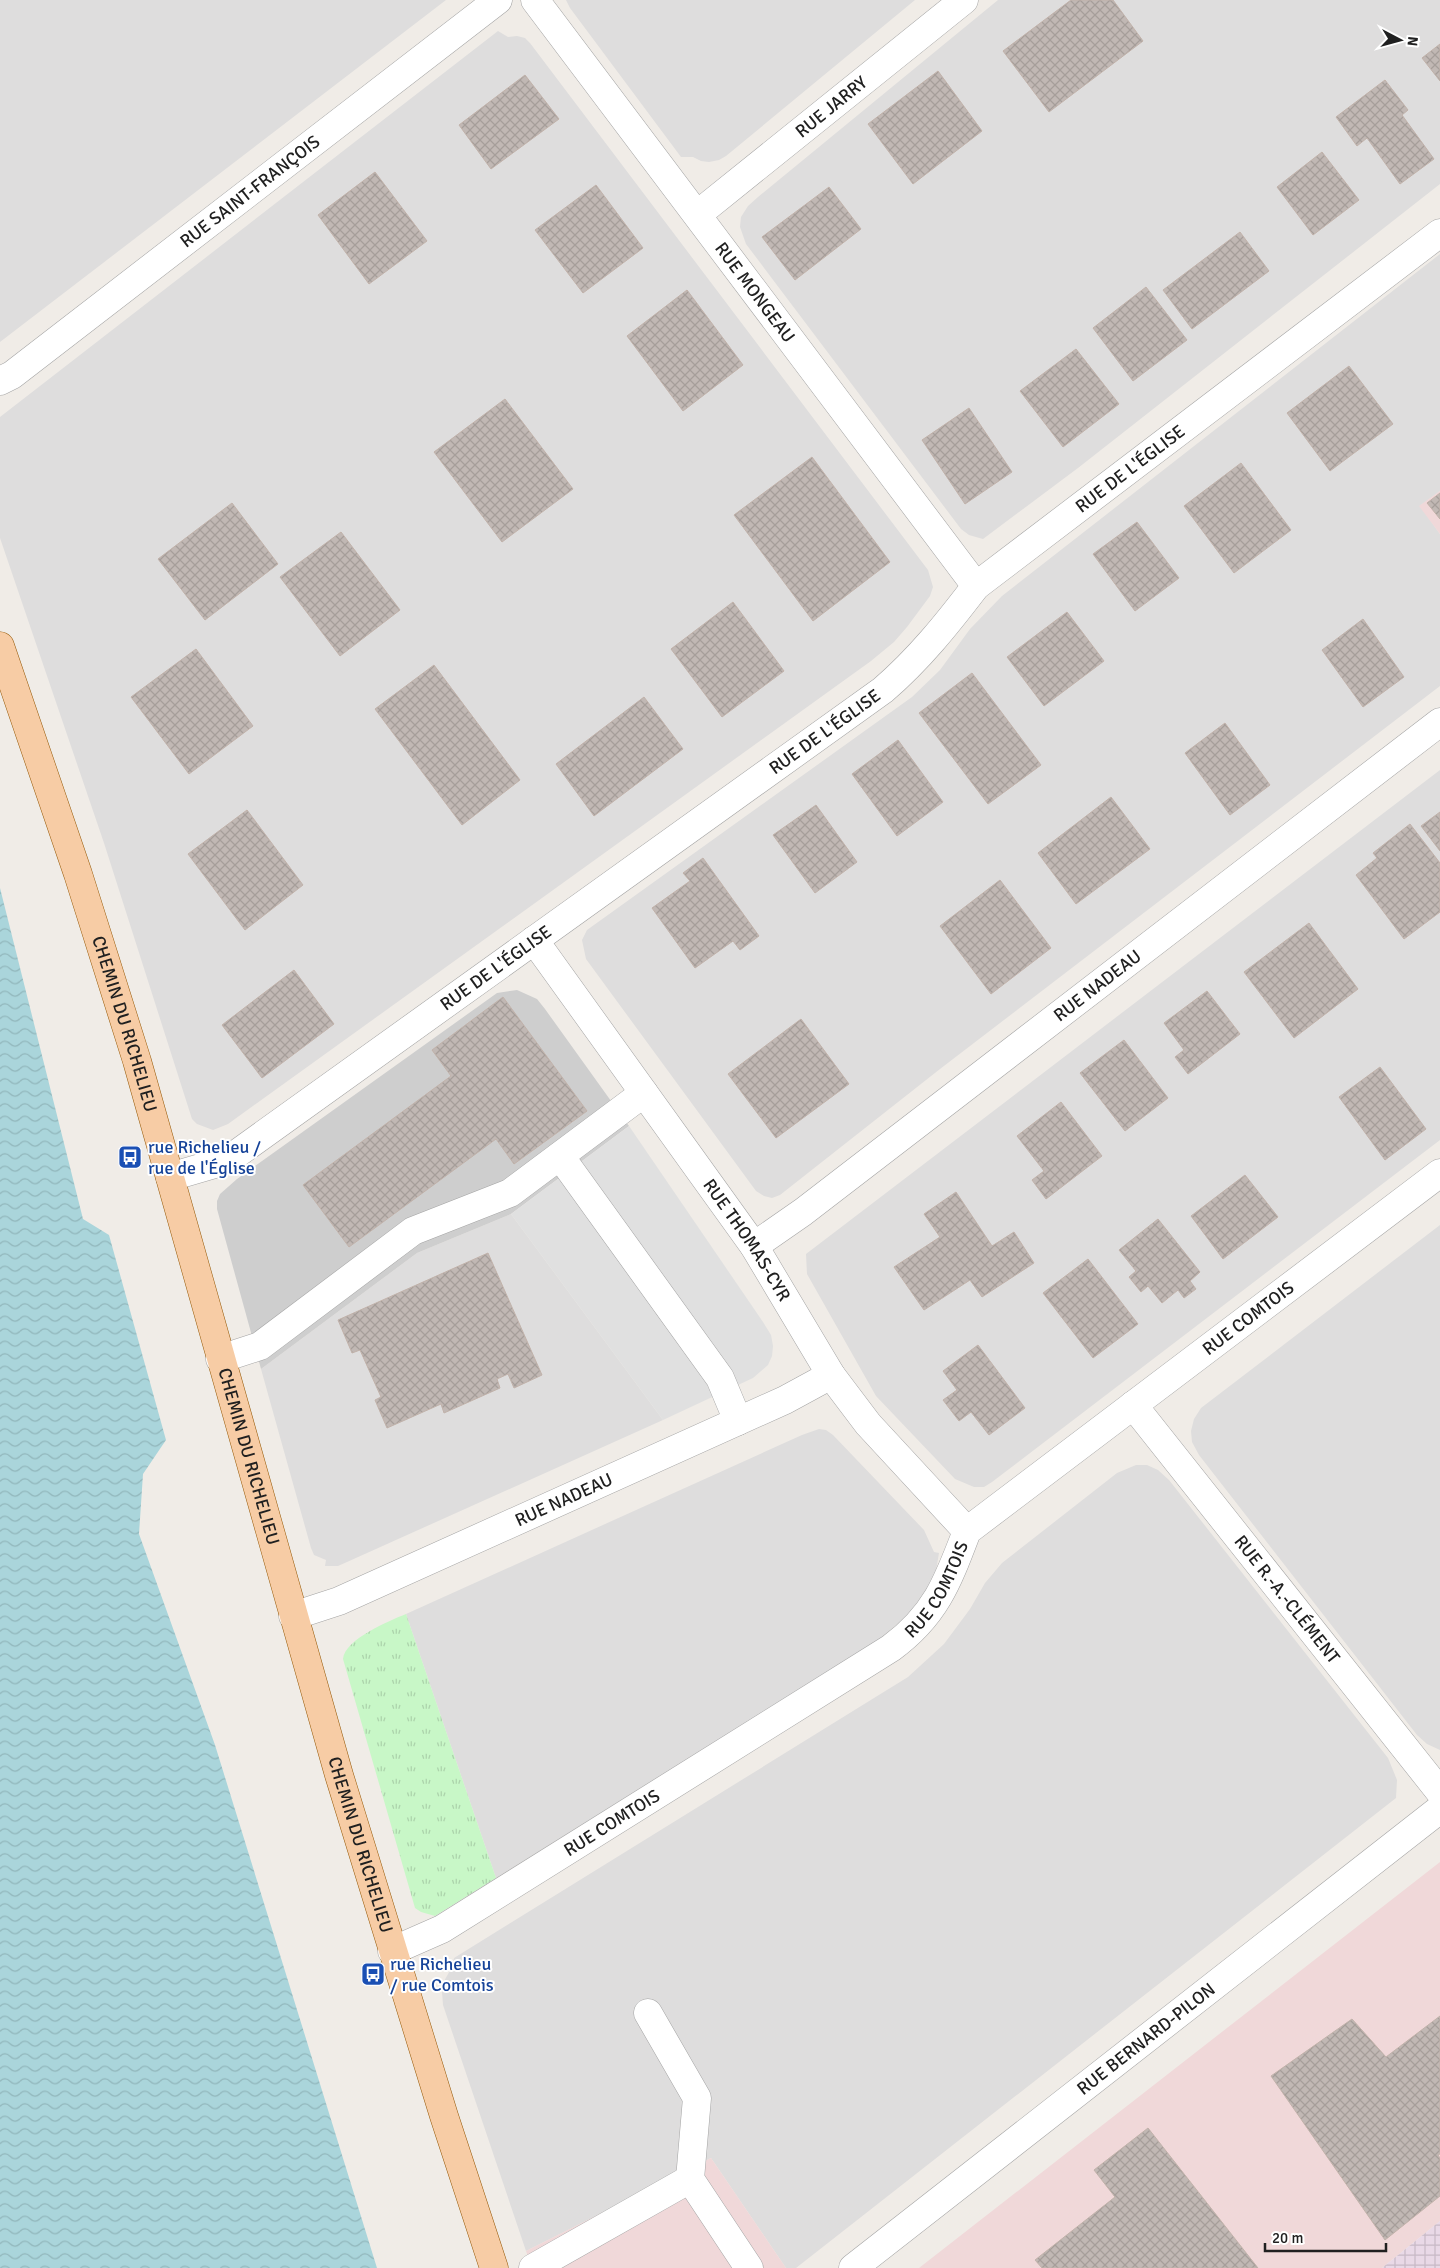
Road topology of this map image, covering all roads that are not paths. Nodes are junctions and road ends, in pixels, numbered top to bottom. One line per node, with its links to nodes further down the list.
1 (498, 0): 6 (street, RUE SAINT-FRANÇOIS)
2 (535, 0): 4 (street, RUE MONGEAU)
3 (954, 3): 4 (street, RUE JARRY)
4 (698, 214): 7 (street, RUE MONGEAU)
5 (1440, 233): 7 (street, RUE DE L'ÉGLISE)
6 (0, 382)
7 (976, 586): 10 (street, RUE DE L'ÉGLISE)
8 (0, 646): 14 (main road, CHEMIN DU RICHELIEU)
9 (1440, 722): 15 (street, RUE NADEAU)
10 (534, 940): 11 (street, RUE THOMAS-CYR); 14 (street, RUE DE L'ÉGLISE)
11 (644, 1093): 12 (street); 15 (street, RUE THOMAS-CYR)
12 (560, 1156): 16 (street); 19 (street)
13 (1440, 1173): 18 (street, RUE COMTOIS)
14 (170, 1177): 16 (main road, CHEMIN DU RICHELIEU)
15 (754, 1246): 17 (street, RUE THOMAS-CYR)
16 (220, 1359): 21 (main road, CHEMIN DU RICHELIEU)
17 (831, 1375): 19 (street, RUE NADEAU); 20 (street, RUE THOMAS-CYR)
18 (1133, 1405): 20 (street, RUE COMTOIS); 22 (street, RUE R.-A.-CLÉMENT)
19 (738, 1421): 21 (street, RUE NADEAU)
20 (967, 1531): 24 (street, RUE COMTOIS)
21 (293, 1616): 24 (main road, CHEMIN DU RICHELIEU)
22 (1440, 1792)
23 (1440, 1809): 30 (street, RUE BERNARD-PILON)
24 (392, 1951): 27 (main road, CHEMIN DU RICHELIEU)
25 (648, 2013): 26 (street)
26 (690, 2179): 28 (street); 29 (street)
27 (494, 2268)
28 (534, 2268)
29 (749, 2268)
30 (853, 2268)

